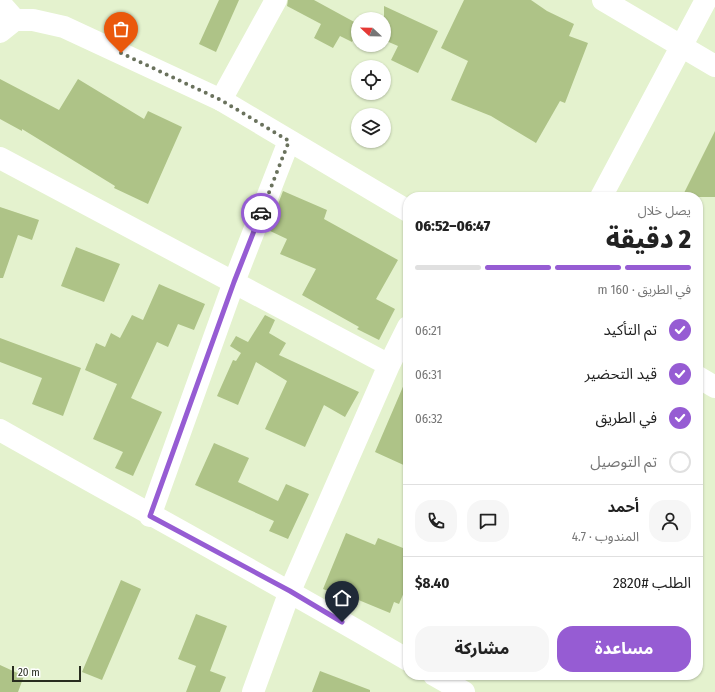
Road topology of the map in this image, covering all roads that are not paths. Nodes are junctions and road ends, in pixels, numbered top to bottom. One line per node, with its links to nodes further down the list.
1 (276, 0): 8 (street)
2 (603, 0): 6 (street)
3 (706, 0): 6 (street)
4 (0, 3): 5 (street)
5 (7, 26): 8 (street)
6 (683, 46): 7 (street); 11 (street)
7 (715, 66)
8 (221, 100): 9 (street)
9 (289, 141): 12 (street); 13 (street)
10 (0, 158): 13 (street)
11 (604, 192)
12 (403, 208)
13 (234, 282): 15 (street); 19 (street)
14 (403, 337): 15 (street)
15 (389, 365): 20 (street)
16 (703, 380): 17 (street)
17 (715, 387)
18 (0, 430): 19 (street)
19 (150, 516): 20 (street)
20 (290, 591): 21 (street); 23 (street)
21 (403, 657)
22 (443, 680): 24 (street)
23 (253, 692)
24 (464, 692)

